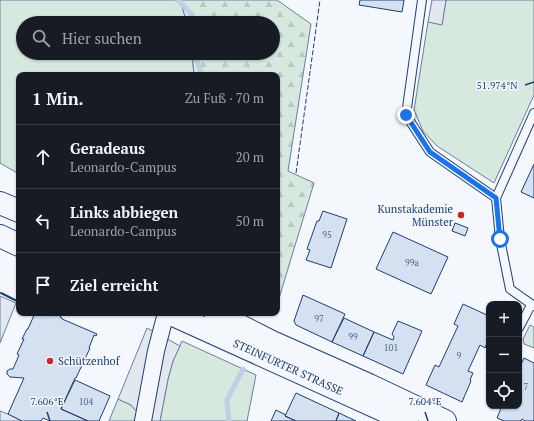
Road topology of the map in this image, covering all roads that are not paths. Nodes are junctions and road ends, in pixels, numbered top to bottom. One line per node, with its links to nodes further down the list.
1 (422, 0): 3 (lane)
2 (534, 113): 3 (lane)
3 (496, 198): 8 (lane)
4 (0, 203): 5 (main road)
5 (16, 210)
6 (0, 236): 7 (main road)
7 (16, 244)
8 (533, 306): 12 (lane)
9 (165, 316): 13 (street)
10 (177, 316): 14 (main road, STEINFURTER STRASSE)
11 (221, 316): 15 (main road, STEINFURTER STRASSE)
12 (522, 323)
13 (143, 421)
14 (407, 421)
15 (445, 421)

